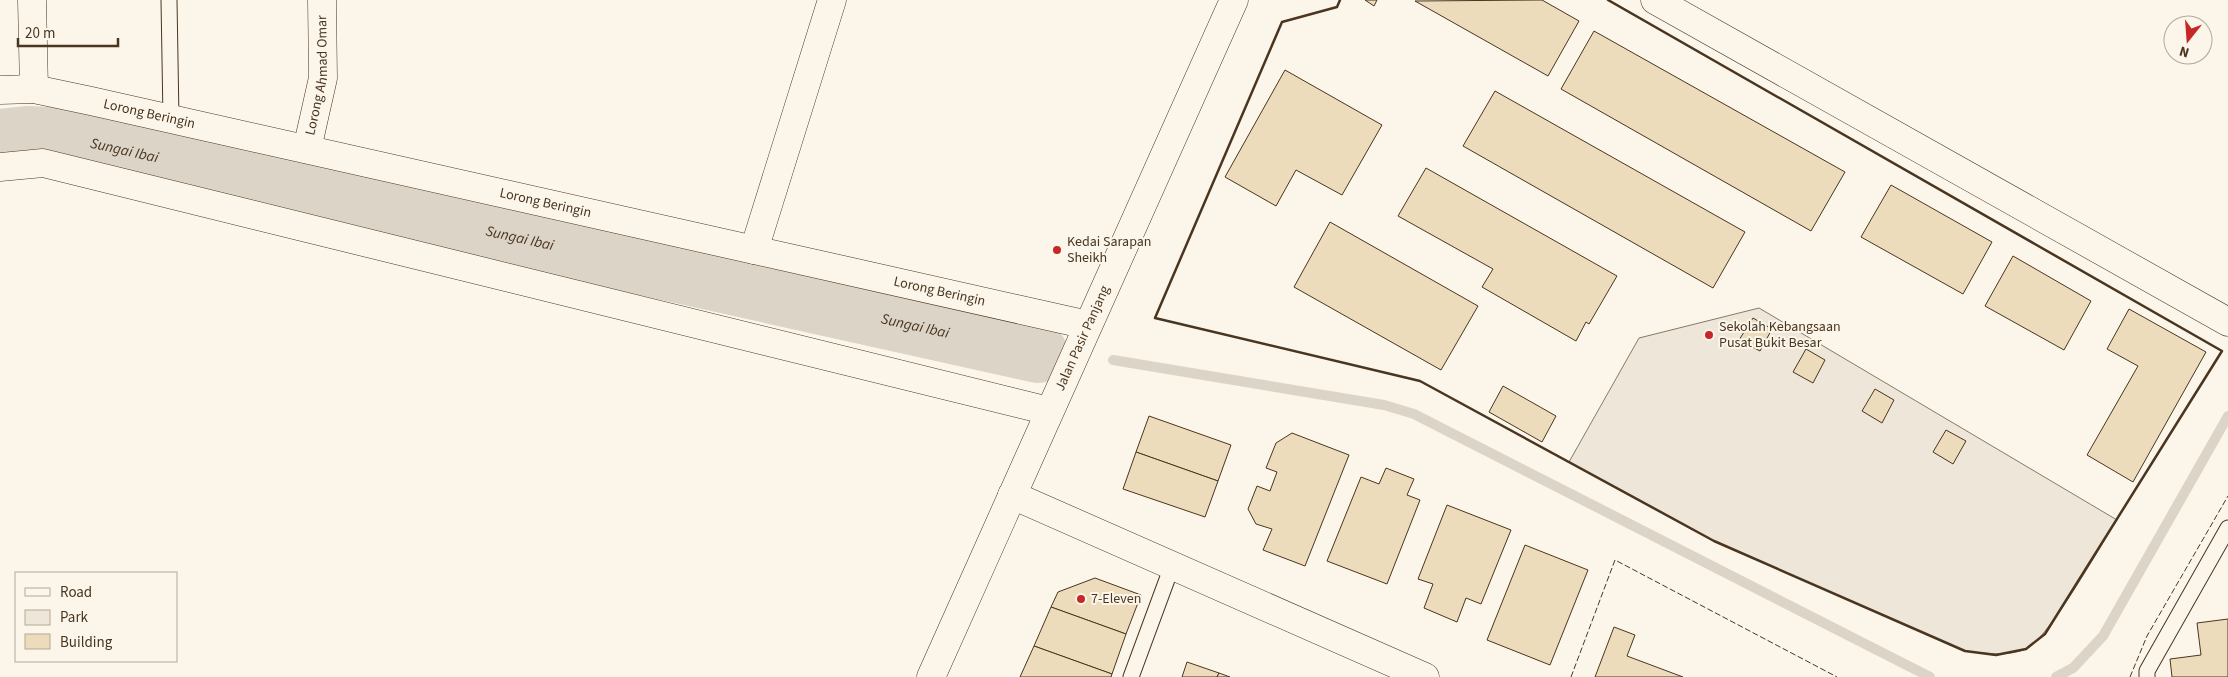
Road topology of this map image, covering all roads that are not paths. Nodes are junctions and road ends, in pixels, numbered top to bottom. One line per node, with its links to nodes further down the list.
1 (32, 0): 8 (street)
2 (169, 0): 9 (lane)
3 (322, 0): 10 (street, Lorong Ahmad Omar)
4 (832, 0): 12 (street)
5 (1234, 0): 14 (street, Jalan Pasir Panjang)
6 (1655, 0): 13 (street)
7 (0, 90): 8 (street, Lorong Beringin)
8 (34, 90): 9 (street, Lorong Beringin)
9 (171, 119): 10 (street, Lorong Beringin)
10 (307, 149): 12 (street, Lorong Beringin)
11 (0, 167): 15 (street)
12 (754, 250): 14 (street, Lorong Beringin)
13 (2228, 322)
14 (1088, 325): 15 (street, Jalan Pasir Panjang)
15 (1049, 411): 16 (street, Jalan Pasir Panjang)
16 (1012, 495): 18 (street); 19 (street, Jalan Pasir Panjang)
17 (2228, 528): 22 (lane)
18 (1172, 566): 20 (lane); 21 (street)
19 (930, 677)
20 (1131, 677)
21 (1425, 677)
22 (2147, 677)

